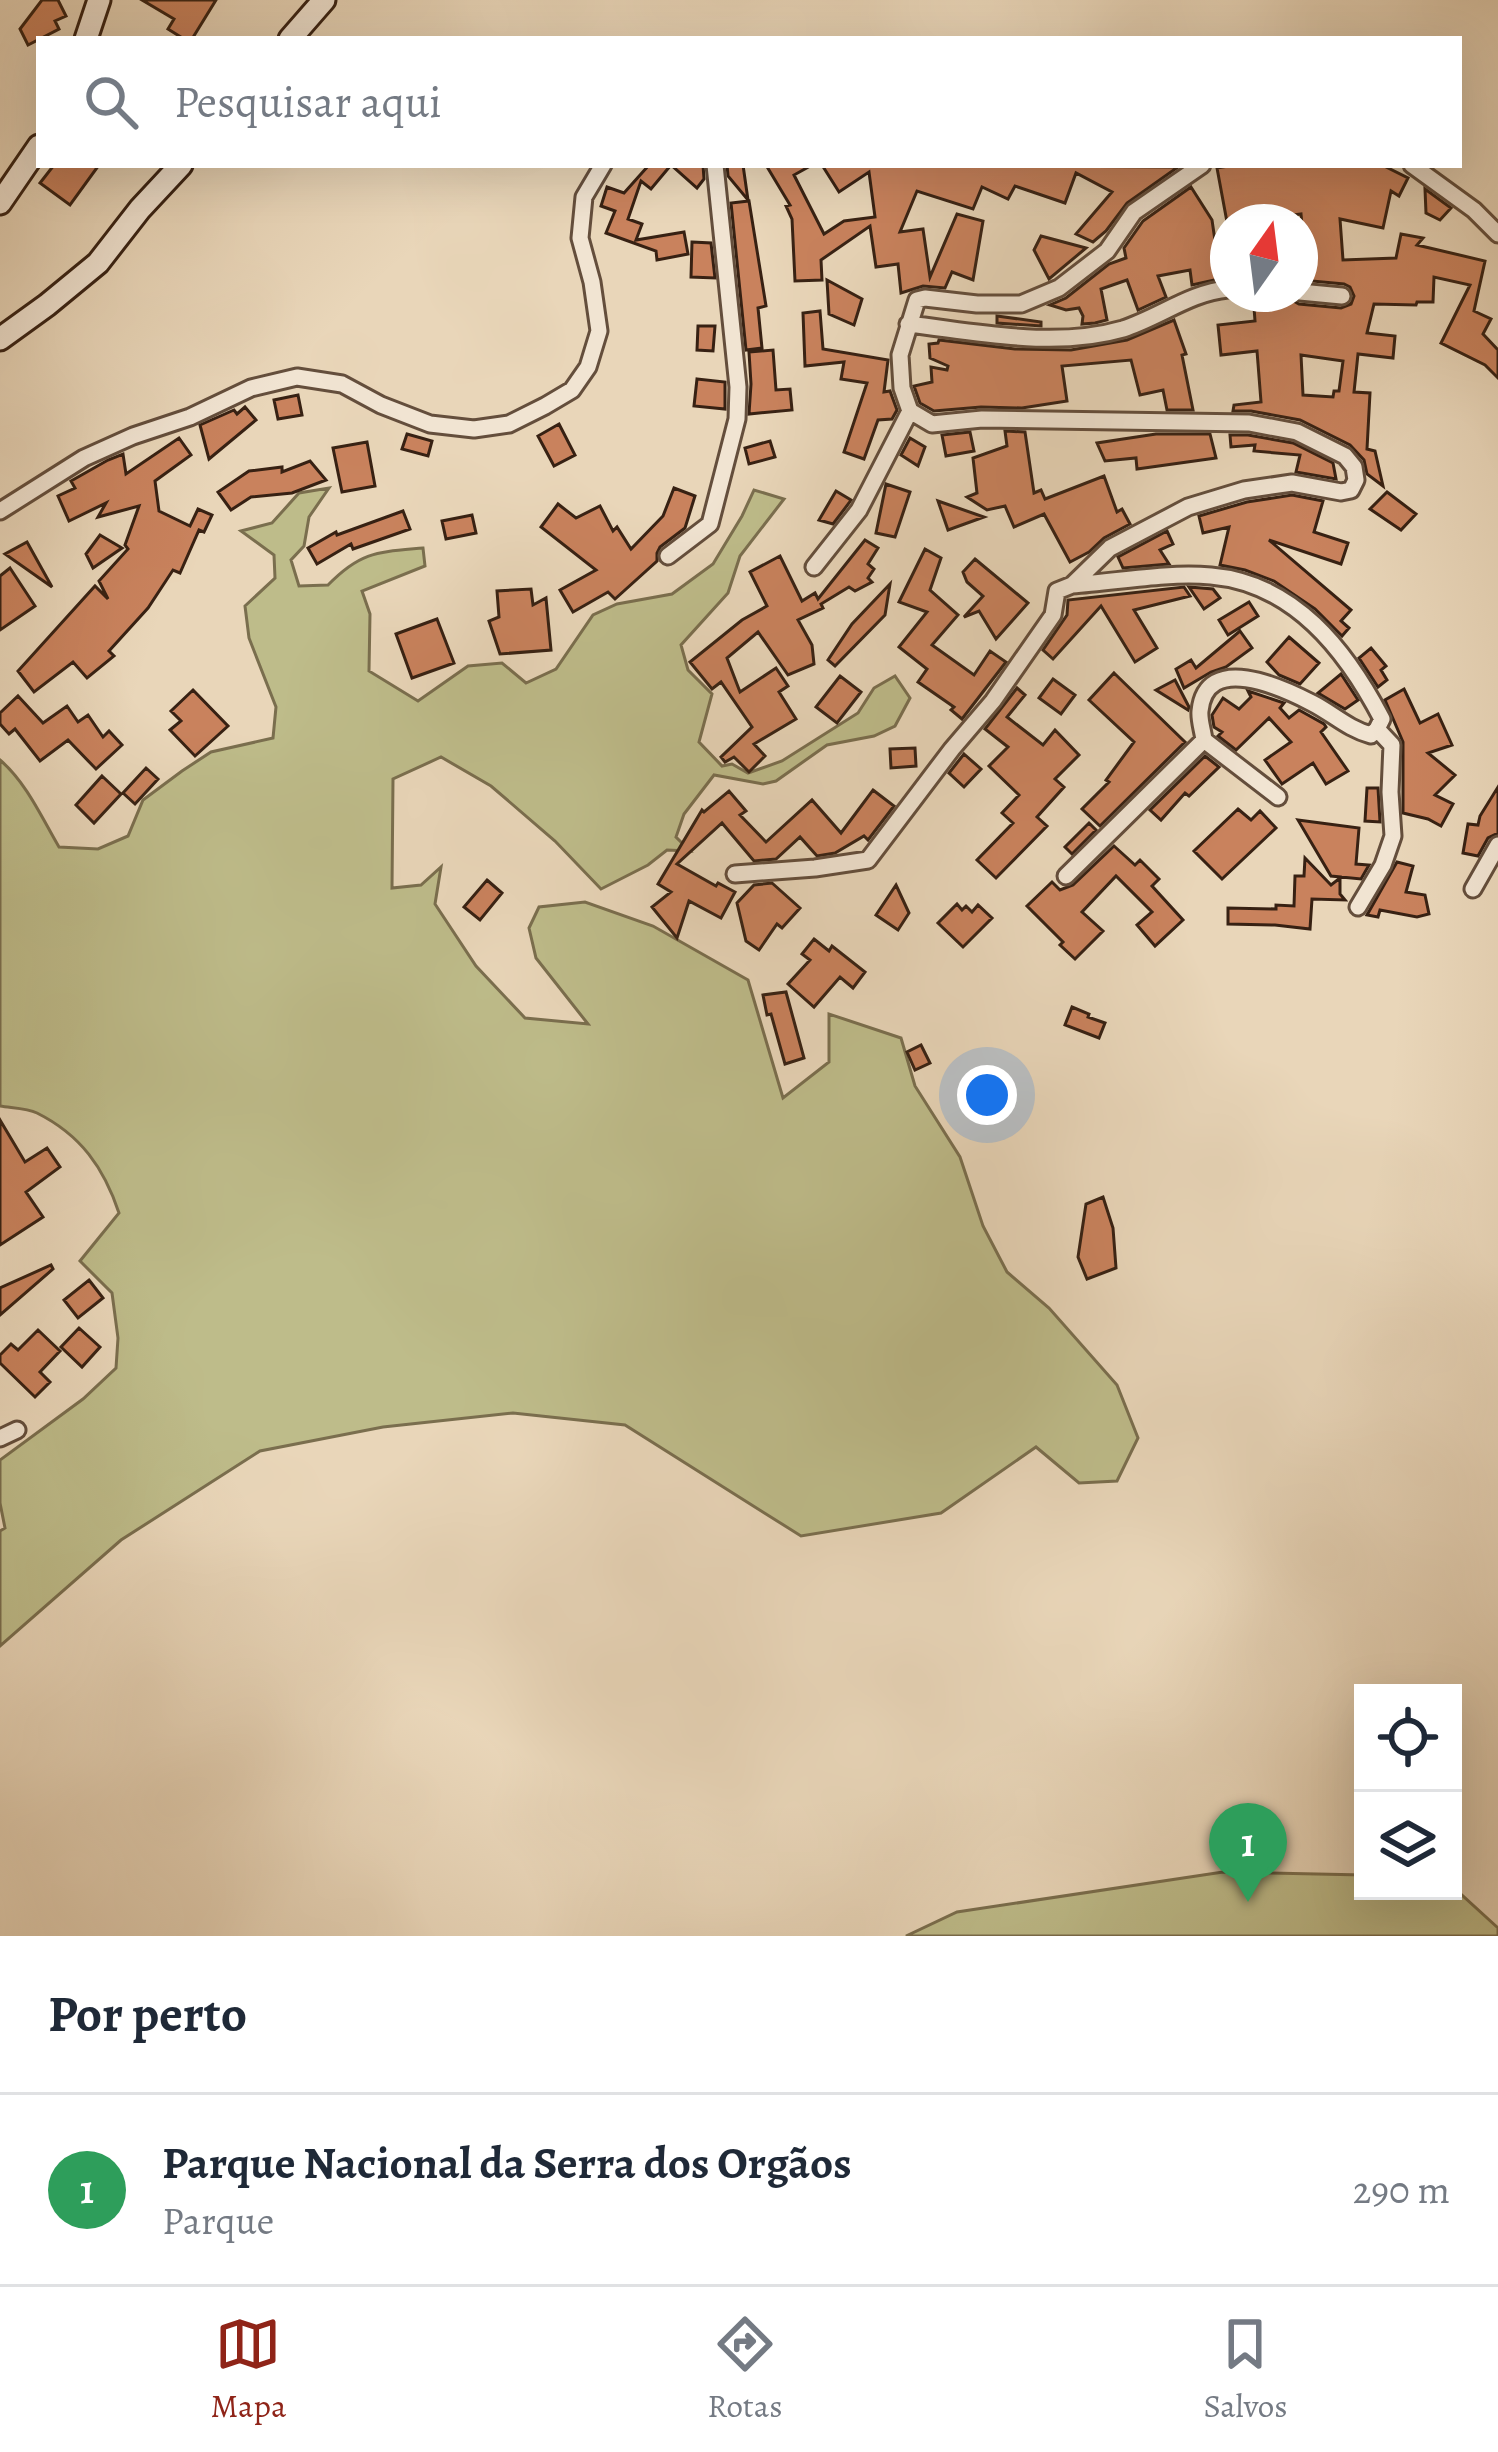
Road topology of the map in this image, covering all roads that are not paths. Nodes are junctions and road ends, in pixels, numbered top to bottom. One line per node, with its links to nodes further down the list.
1 (99, 0): 3 (street)
2 (324, 0): 4 (street)
3 (87, 36)
4 (293, 36)
5 (36, 150): 11 (street)
6 (178, 168): 17 (street)
7 (601, 168): 19 (street)
8 (715, 168): 20 (street)
9 (1198, 168): 16 (street)
10 (1416, 168): 12 (street)
11 (0, 203)
12 (1498, 234)
13 (1210, 293): 16 (street)
14 (1318, 294): 15 (street)
15 (1342, 296)
16 (908, 324): 18 (street)
17 (0, 339)
18 (910, 411): 21 (street); 22 (street)
19 (0, 511)
20 (668, 556)
21 (814, 567)
22 (1072, 585): 23 (street); 27 (street)
23 (1378, 729): 24 (street); 30 (street)
24 (1204, 740): 25 (street); 28 (street)
25 (1278, 796)
26 (1498, 845): 29 (street)
27 (736, 874)
28 (1066, 876)
29 (1473, 889)
30 (1358, 907)
31 (17, 1430): 32 (street)
32 (0, 1438)

